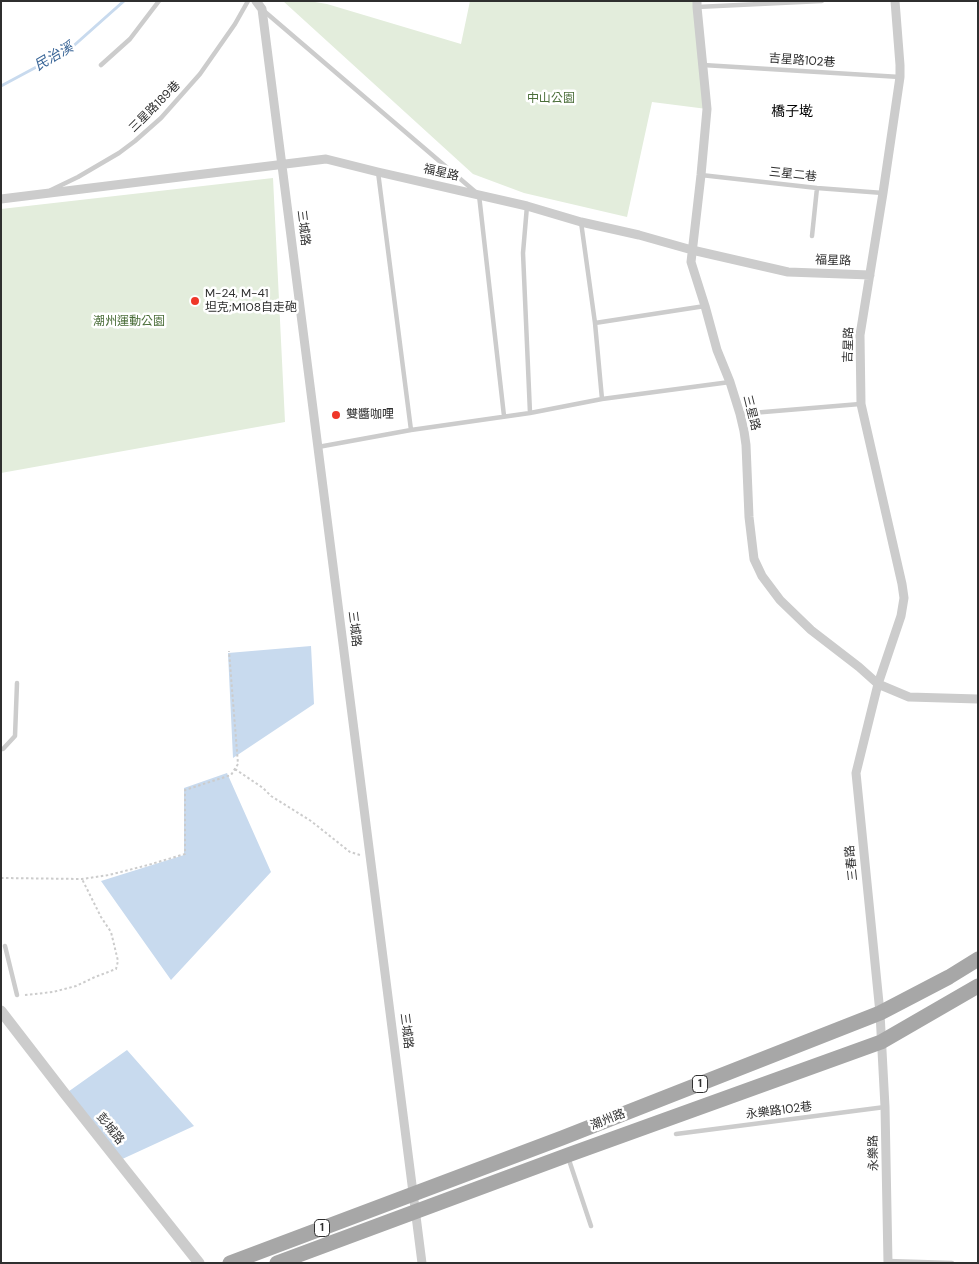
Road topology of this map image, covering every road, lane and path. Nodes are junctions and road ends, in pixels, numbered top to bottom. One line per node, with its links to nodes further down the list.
1 (159, 1): 8 (lane)
2 (248, 1): 16 (lane, 三星路189巷)
3 (256, 1): 7 (street, 三城路)
4 (822, 1): 6 (lane)
5 (895, 1): 10 (street, 吉星路)
6 (697, 4): 9 (street, 三星路)
7 (262, 9): 11 (street, 三城路); 17 (lane)
8 (101, 64)
9 (703, 65): 10 (lane, 吉星路102巷); 13 (street, 三星路)
10 (900, 77): 15 (street, 吉星路)
11 (282, 164): 12 (street, 福星路); 16 (street, 福星路); 33 (street, 三城路)
12 (378, 172): 17 (street, 福星路); 32 (lane)
13 (702, 175): 14 (lane, 三星二巷); 22 (street, 三星路)
14 (817, 188): 15 (lane, 三星二巷); 21 (lane)
15 (883, 193): 23 (street, 吉星路)
16 (44, 194): 18 (street, 福星路)
17 (479, 195): 19 (street, 福星路); 31 (lane)
18 (1, 199)
19 (527, 206): 20 (street, 福星路); 29 (lane)
20 (581, 222): 22 (street, 福星路); 25 (lane)
21 (812, 236)
22 (692, 250): 23 (street, 福星路); 24 (street, 三星路)
23 (870, 275): 28 (street, 吉星路)
24 (705, 306): 25 (lane); 26 (street, 三星路)
25 (595, 323): 27 (lane)
26 (730, 382): 27 (lane); 30 (street, 三星路)
27 (602, 399): 29 (lane)
28 (861, 404): 30 (lane); 36 (street, 吉星路)
29 (530, 413): 31 (lane)
30 (740, 414): 36 (street, 三星路)
31 (504, 416): 32 (lane)
32 (411, 430): 33 (lane)
33 (318, 447): 40 (street, 三城路)
34 (229, 651): 39 (path)
35 (18, 683): 38 (lane)
36 (878, 684): 37 (street, 三星路); 48 (street, 三春路)
37 (978, 699)
38 (1, 750)
39 (235, 769): 40 (path); 42 (path)
40 (371, 858): 53 (street, 三城路)
41 (1, 878): 42 (path)
42 (82, 879): 46 (path)
43 (5, 946): 46 (lane)
44 (978, 959): 48 (main road, 潮州路 / 1)
45 (978, 986): 49 (main road, 潮州路 / 1)
46 (17, 996)
47 (1, 1011): 57 (street, 彭城路)
48 (880, 1013): 49 (street, 三春路); 53 (main road, 潮州路 / 1)
49 (881, 1042): 50 (street, 永樂路); 52 (main road, 潮州路 / 1)
50 (885, 1107): 51 (lane, 永樂路102巷); 56 (street, 永樂路)
51 (676, 1134)
52 (568, 1155): 54 (main road, 潮州路 / 1); 55 (lane)
53 (414, 1194): 54 (street, 三城路); 58 (main road, 潮州路 / 1)
54 (416, 1211): 59 (main road, 潮州路 / 1); 60 (street, 三城路)
55 (591, 1226)
56 (888, 1262): 61 (lane)
57 (199, 1263)
58 (230, 1263)
59 (277, 1263)
60 (422, 1263)
61 (952, 1263)

